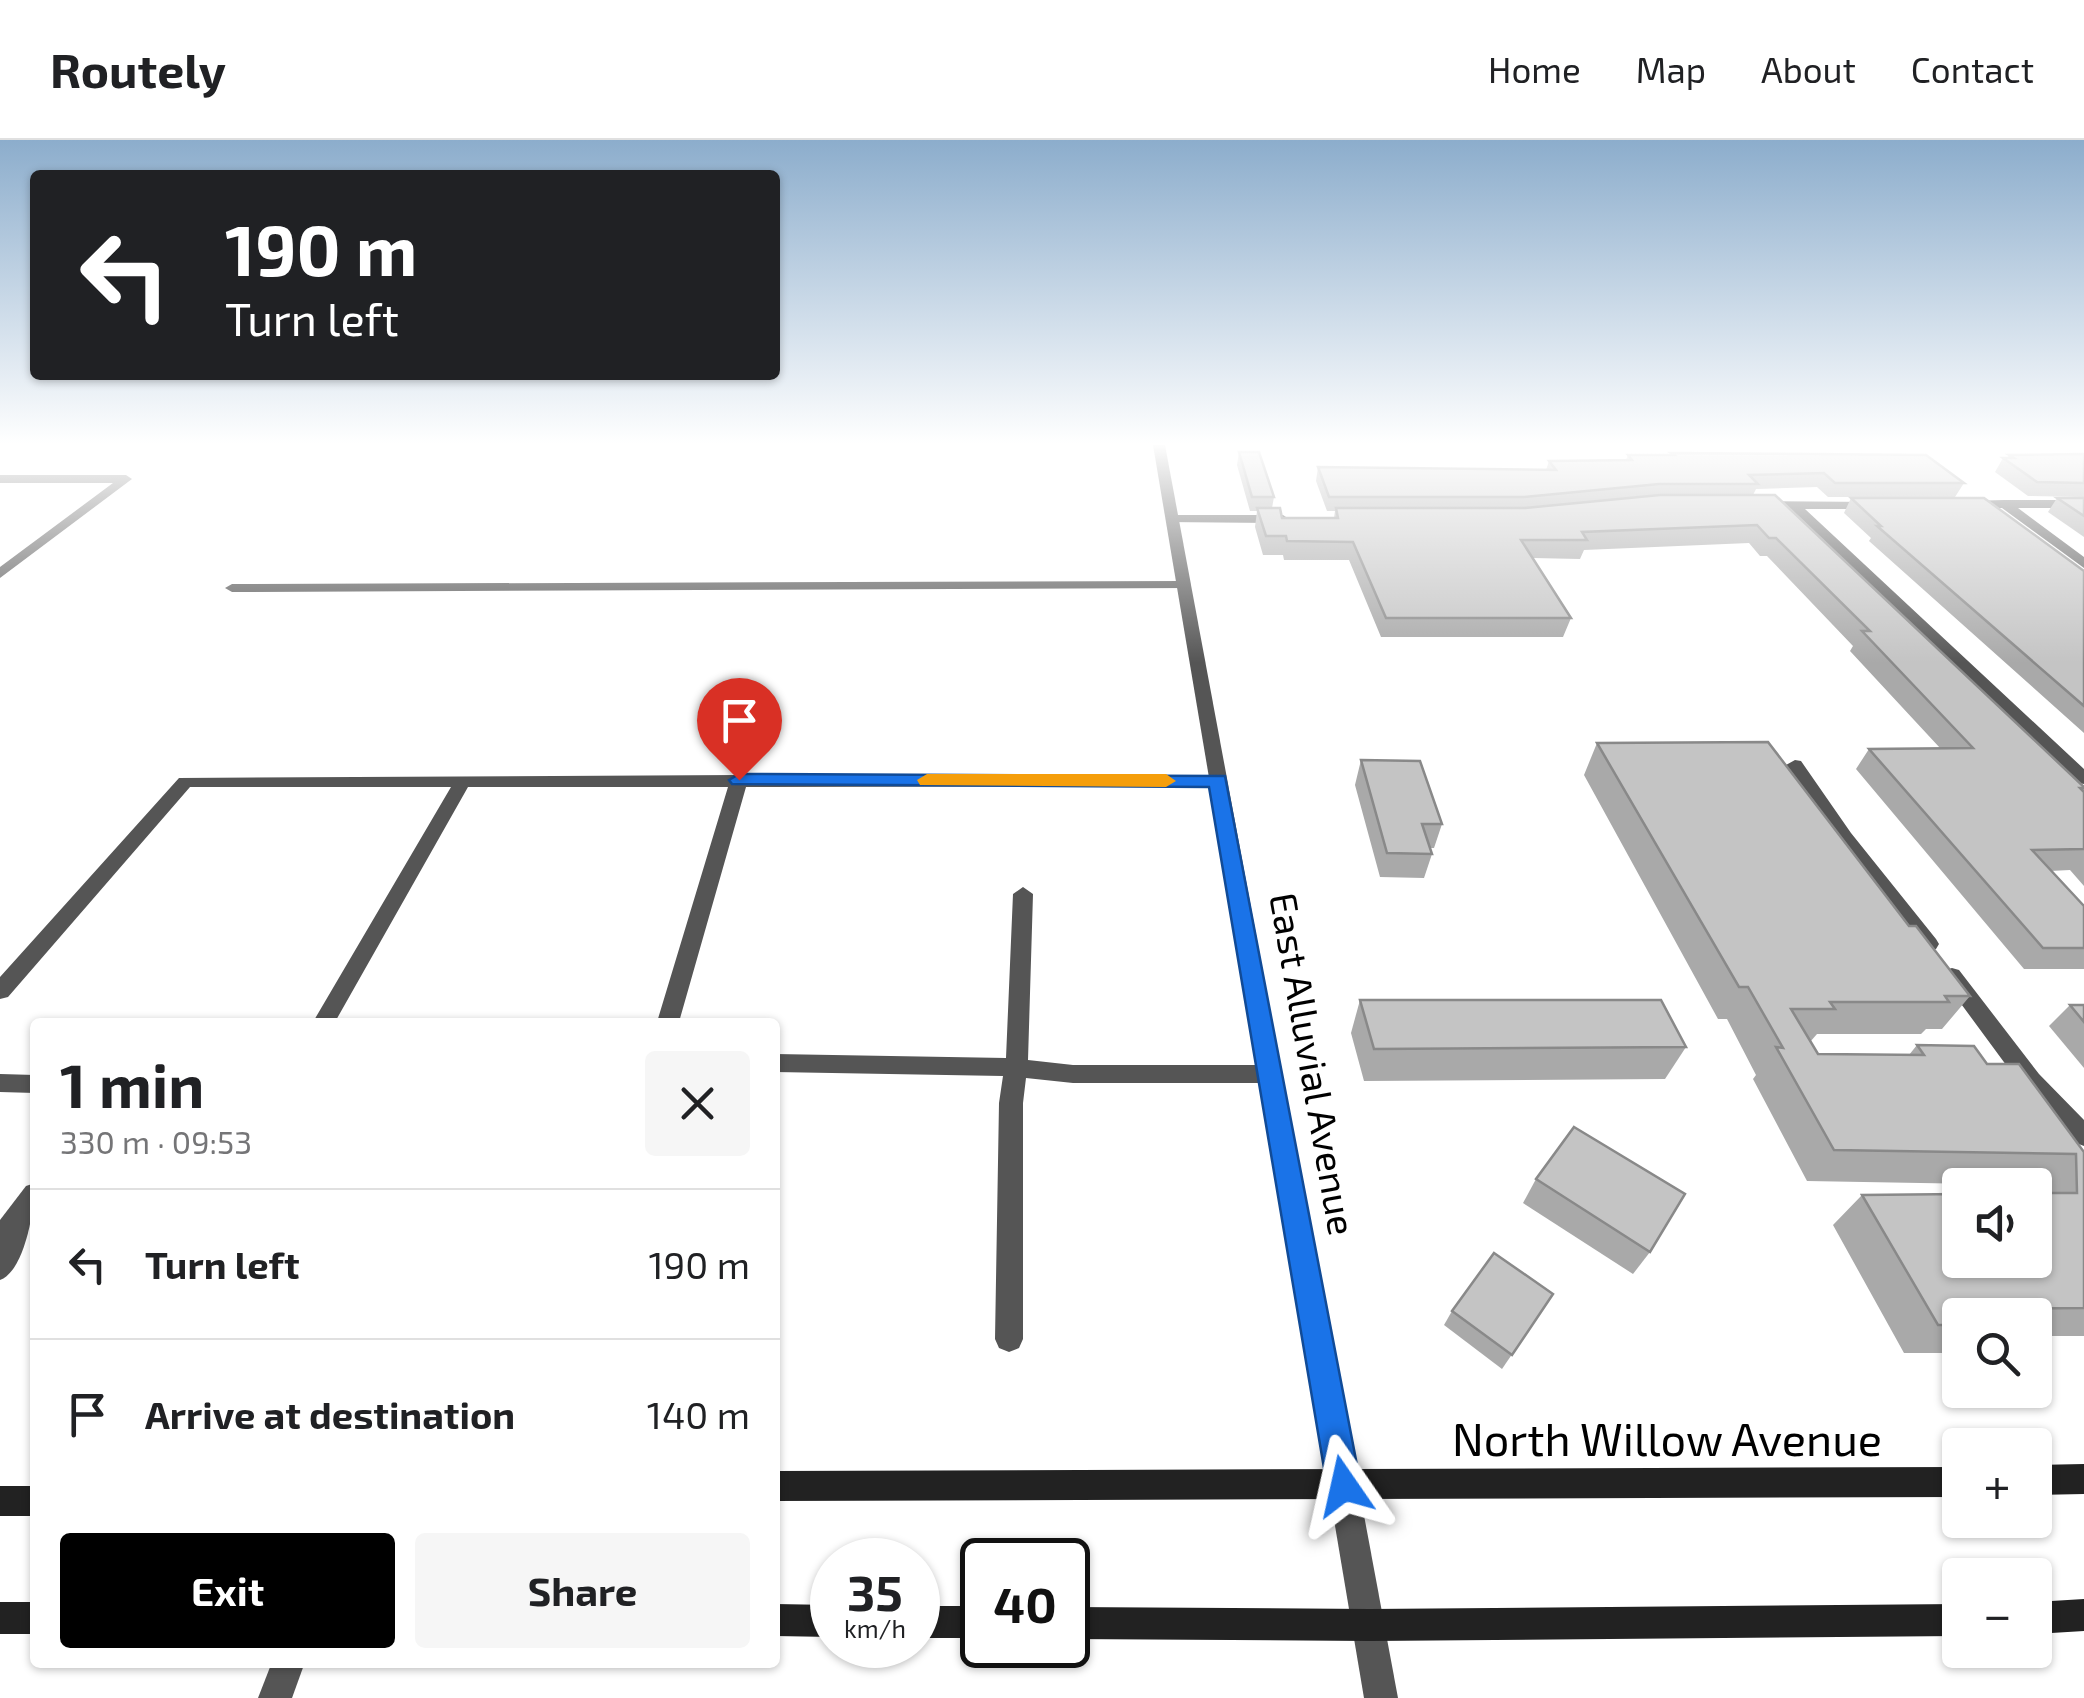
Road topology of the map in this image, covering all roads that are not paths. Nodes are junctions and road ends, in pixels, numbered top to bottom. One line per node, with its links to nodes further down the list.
1 (75, 518): 7 (street)
2 (1807, 518): 12 (street)
3 (2022, 518): 6 (street)
4 (1304, 519): 5 (street)
5 (1171, 520): 8 (street, East Alluvial Avenue)
6 (2084, 564)
7 (0, 574)
8 (1184, 584): 9 (street); 14 (street, East Alluvial Avenue)
9 (232, 588)
10 (1796, 765): 24 (street)
11 (739, 780): 13 (street); 14 (street); 18 (street)
12 (2084, 780)
13 (463, 781): 16 (street); 17 (street)
14 (1218, 781): 21 (street, East Alluvial Avenue)
15 (1023, 894): 20 (street)
16 (0, 991)
17 (326, 1018)
18 (669, 1018)
19 (780, 1063): 20 (street)
20 (1016, 1068): 21 (street); 28 (street)
21 (1270, 1074): 33 (street, East Alluvial Avenue)
22 (0, 1083): 23 (street)
23 (30, 1084)
24 (2084, 1136)
25 (30, 1200): 26 (street)
26 (7, 1229): 27 (street)
27 (0, 1268)
28 (1009, 1339)
29 (2084, 1479): 30 (main road)
30 (2052, 1480)
31 (1942, 1482): 33 (main road, North Willow Avenue)
32 (780, 1486): 33 (main road, North Willow Avenue)
33 (1344, 1486): 44 (street, East Alluvial Avenue)
34 (0, 1501): 35 (main road)
35 (30, 1501)
36 (2084, 1615): 37 (main road)
37 (2052, 1617)
38 (0, 1618): 39 (main road)
39 (30, 1618)
40 (780, 1620): 42 (main road)
41 (1942, 1620): 44 (main road)
42 (810, 1621)
43 (1090, 1623): 44 (main road)
44 (1370, 1625): 47 (street, East Alluvial Avenue)
45 (287, 1668): 46 (street)
46 (275, 1698)
47 (1381, 1698)

